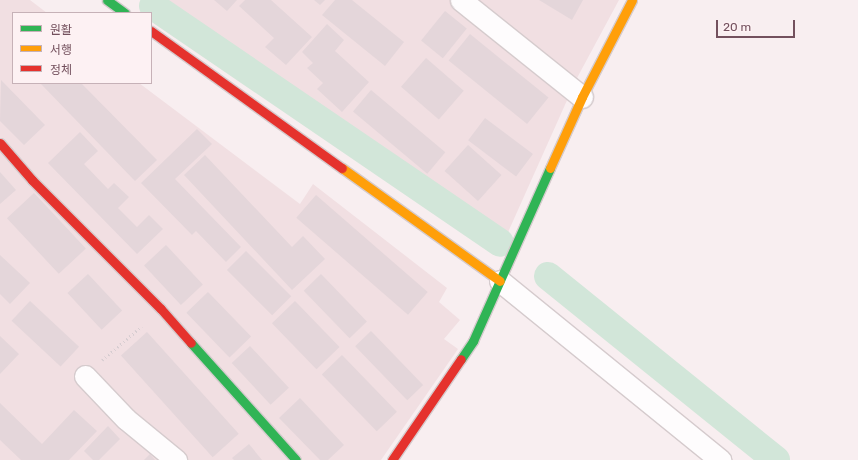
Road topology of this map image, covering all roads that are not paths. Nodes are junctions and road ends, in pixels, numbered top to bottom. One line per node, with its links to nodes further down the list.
1 (107, 0): 4 (street)
2 (461, 0): 6 (street)
3 (632, 0): 6 (street)
4 (124, 12)
5 (152, 32): 8 (street)
6 (582, 97): 8 (street)
7 (0, 143): 11 (street)
8 (500, 281): 12 (street); 13 (street)
9 (85, 376): 10 (street)
10 (176, 460)
11 (296, 460)
12 (392, 460)
13 (720, 460)

